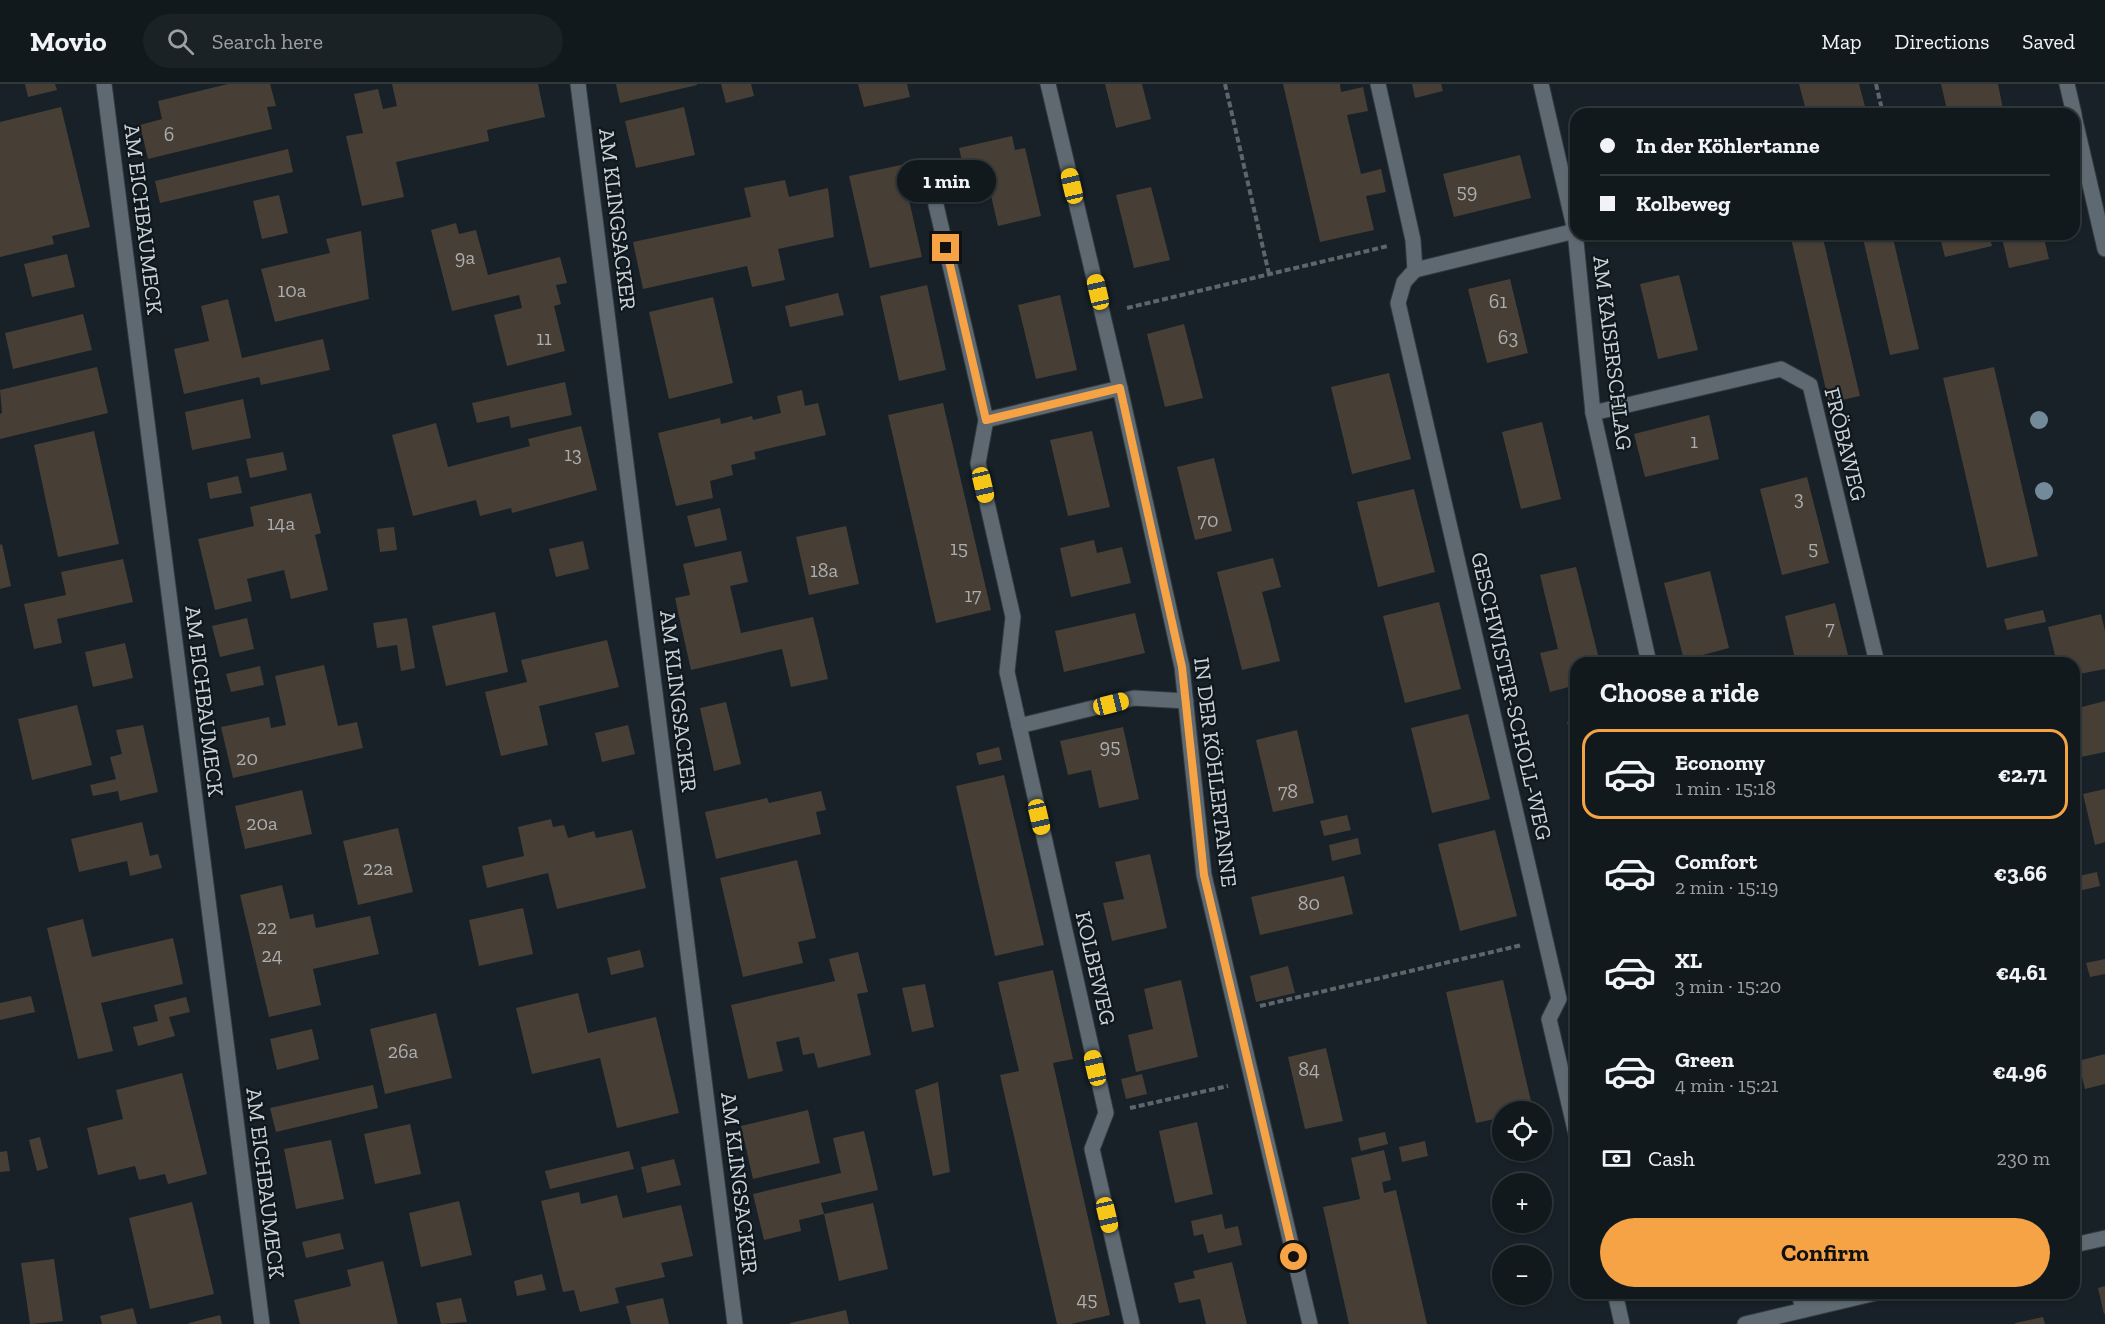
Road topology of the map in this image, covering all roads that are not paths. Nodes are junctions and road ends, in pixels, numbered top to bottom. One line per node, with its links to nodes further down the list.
1 (104, 84): 29 (street, AM EICHBAUMECK)
2 (579, 84): 30 (street, AM KLINGSACKER)
3 (1048, 84): 15 (street, IN DER KÖHLERTANNE)
4 (1378, 84): 14 (street)
5 (1541, 84): 10 (street, AM KAISERSCHLAG)
6 (2067, 84): 7 (street)
7 (2072, 108)
8 (2080, 141): 13 (street)
9 (936, 205): 17 (street, KOLBEWEG)
10 (1570, 209)
11 (1570, 232): 14 (street)
12 (1576, 240): 16 (street, AM KAISERSCHLAG)
13 (2105, 249)
14 (1415, 270): 22 (street, GESCHWISTER-SCHOLL-WEG)
15 (1120, 388): 17 (street); 20 (street, IN DER KÖHLERTANNE)
16 (1593, 413): 18 (street, AM KAISERSCHLAG); 19 (street, FRÖBAWEG)
17 (986, 420): 21 (street, KOLBEWEG)
18 (1648, 657)
19 (1876, 657)
20 (1186, 701): 21 (street); 32 (street, IN DER KÖHLERTANNE)
21 (1019, 726): 31 (street, KOLBEWEG)
22 (1570, 1108)
23 (2105, 1238): 24 (street)
24 (2080, 1244)
25 (1616, 1299): 33 (street)
26 (1800, 1299): 28 (street)
27 (1850, 1299): 28 (street)
28 (1803, 1310): 34 (street)
29 (262, 1324)
30 (735, 1324)
31 (1132, 1324)
32 (1310, 1324)
33 (1622, 1324)
34 (1745, 1324)

